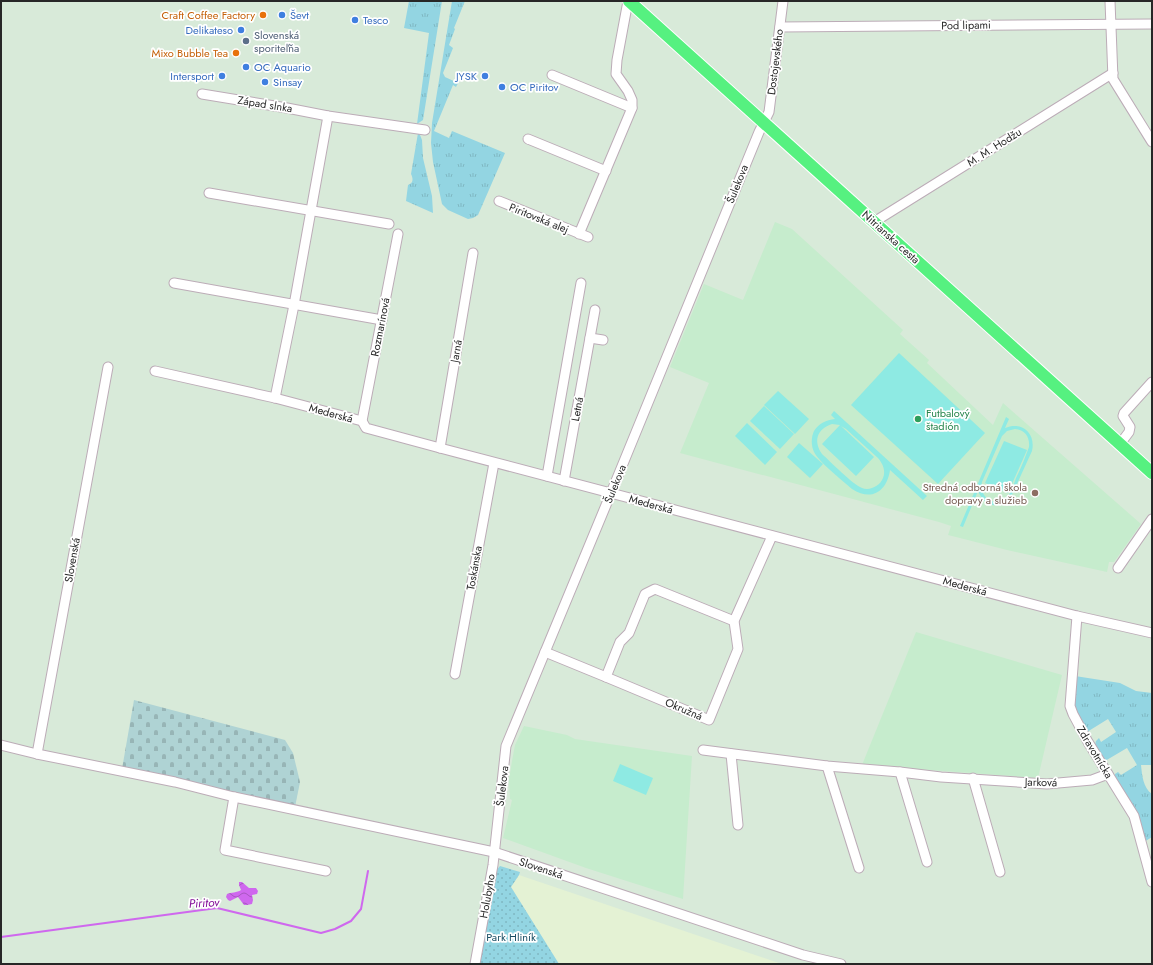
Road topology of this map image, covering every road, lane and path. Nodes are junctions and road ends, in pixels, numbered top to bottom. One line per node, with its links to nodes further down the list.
1 (628, 1): 9 (street); 14 (main road, Nitrianska cesta)
2 (782, 1): 6 (street, Dostojevského)
3 (1110, 1): 4 (street)
4 (1112, 24): 5 (street, Pod lipami); 6 (street, Pod lipami); 7 (street)
5 (1152, 24)
6 (780, 27): 14 (street, Dostojevského)
7 (1113, 73): 17 (street); 22 (street, M. M. Hodžu)
8 (552, 75): 11 (street)
9 (625, 88): 11 (street); 12 (street)
10 (202, 94): 13 (street, Západ slnka)
11 (616, 101): 12 (street)
12 (632, 108): 18 (street, Piritovská alej)
13 (328, 116): 15 (street, Západ slnka); 21 (street)
14 (764, 122): 22 (main road, Nitrianska cesta); 44 (street, Šulekova)
15 (425, 130)
16 (528, 139): 18 (street)
17 (1152, 142)
18 (606, 172): 20 (street, Piritovská alej)
19 (209, 193): 21 (street)
20 (499, 201)
21 (310, 211): 23 (street); 28 (street)
22 (874, 222): 38 (main road, Nitrianska cesta)
23 (389, 224)
24 (398, 234): 30 (street, Rozmarínová)
25 (473, 253): 39 (street, Jarná)
26 (174, 283): 28 (street)
27 (580, 283): 42 (street)
28 (294, 305): 30 (street); 36 (street)
29 (595, 310): 31 (street, Letná)
30 (382, 320): 37 (street, Rozmarínová)
31 (590, 338): 32 (street); 43 (street, Letná)
32 (603, 340)
33 (108, 367): 56 (street, Slovenská)
34 (155, 370): 36 (street, Mederská)
35 (1152, 382): 38 (street)
36 (275, 398): 37 (street, Mederská)
37 (362, 421): 39 (street, Mederská)
38 (1120, 444): 41 (main road, Nitrianska cesta)
39 (440, 448): 40 (street, Mederská)
40 (494, 463): 42 (street, Mederská); 52 (street, Toskánska)
41 (1152, 473)
42 (547, 476): 43 (street, Mederská)
43 (564, 481): 44 (street, Mederská)
44 (611, 493): 46 (street, Mederská); 51 (street, Šulekova)
45 (1152, 519): 47 (street)
46 (772, 536): 48 (street, Mederská); 49 (street)
47 (1118, 568)
48 (1077, 616): 50 (street, Mederská); 60 (street, Zdravotnícka)
49 (734, 621): 53 (street); 53 (street, Okružná)
50 (1152, 633)
51 (545, 652): 53 (street, Okružná); 64 (street, Šulekova)
52 (455, 674)
53 (606, 677)
54 (1, 745): 56 (street, Slovenská)
55 (703, 750): 57 (street, Jarková)
56 (37, 754): 62 (street, Slovenská)
57 (730, 754): 58 (street, Jarková); 63 (street)
58 (827, 766): 59 (street, Jarková); 66 (street)
59 (900, 772): 61 (street, Jarková); 65 (street)
60 (1108, 774): 61 (street, Jarková); 69 (street, Zdravotnícka)
61 (973, 778): 68 (street)
62 (234, 797): 64 (street, Slovenská); 67 (street)
63 (738, 825)
64 (494, 852): 70 (street, Holubyho); 71 (street, Slovenská)
65 (927, 862)
66 (859, 868)
67 (326, 870)
68 (1000, 872)
69 (1152, 882)
70 (475, 964)
71 (841, 964)

